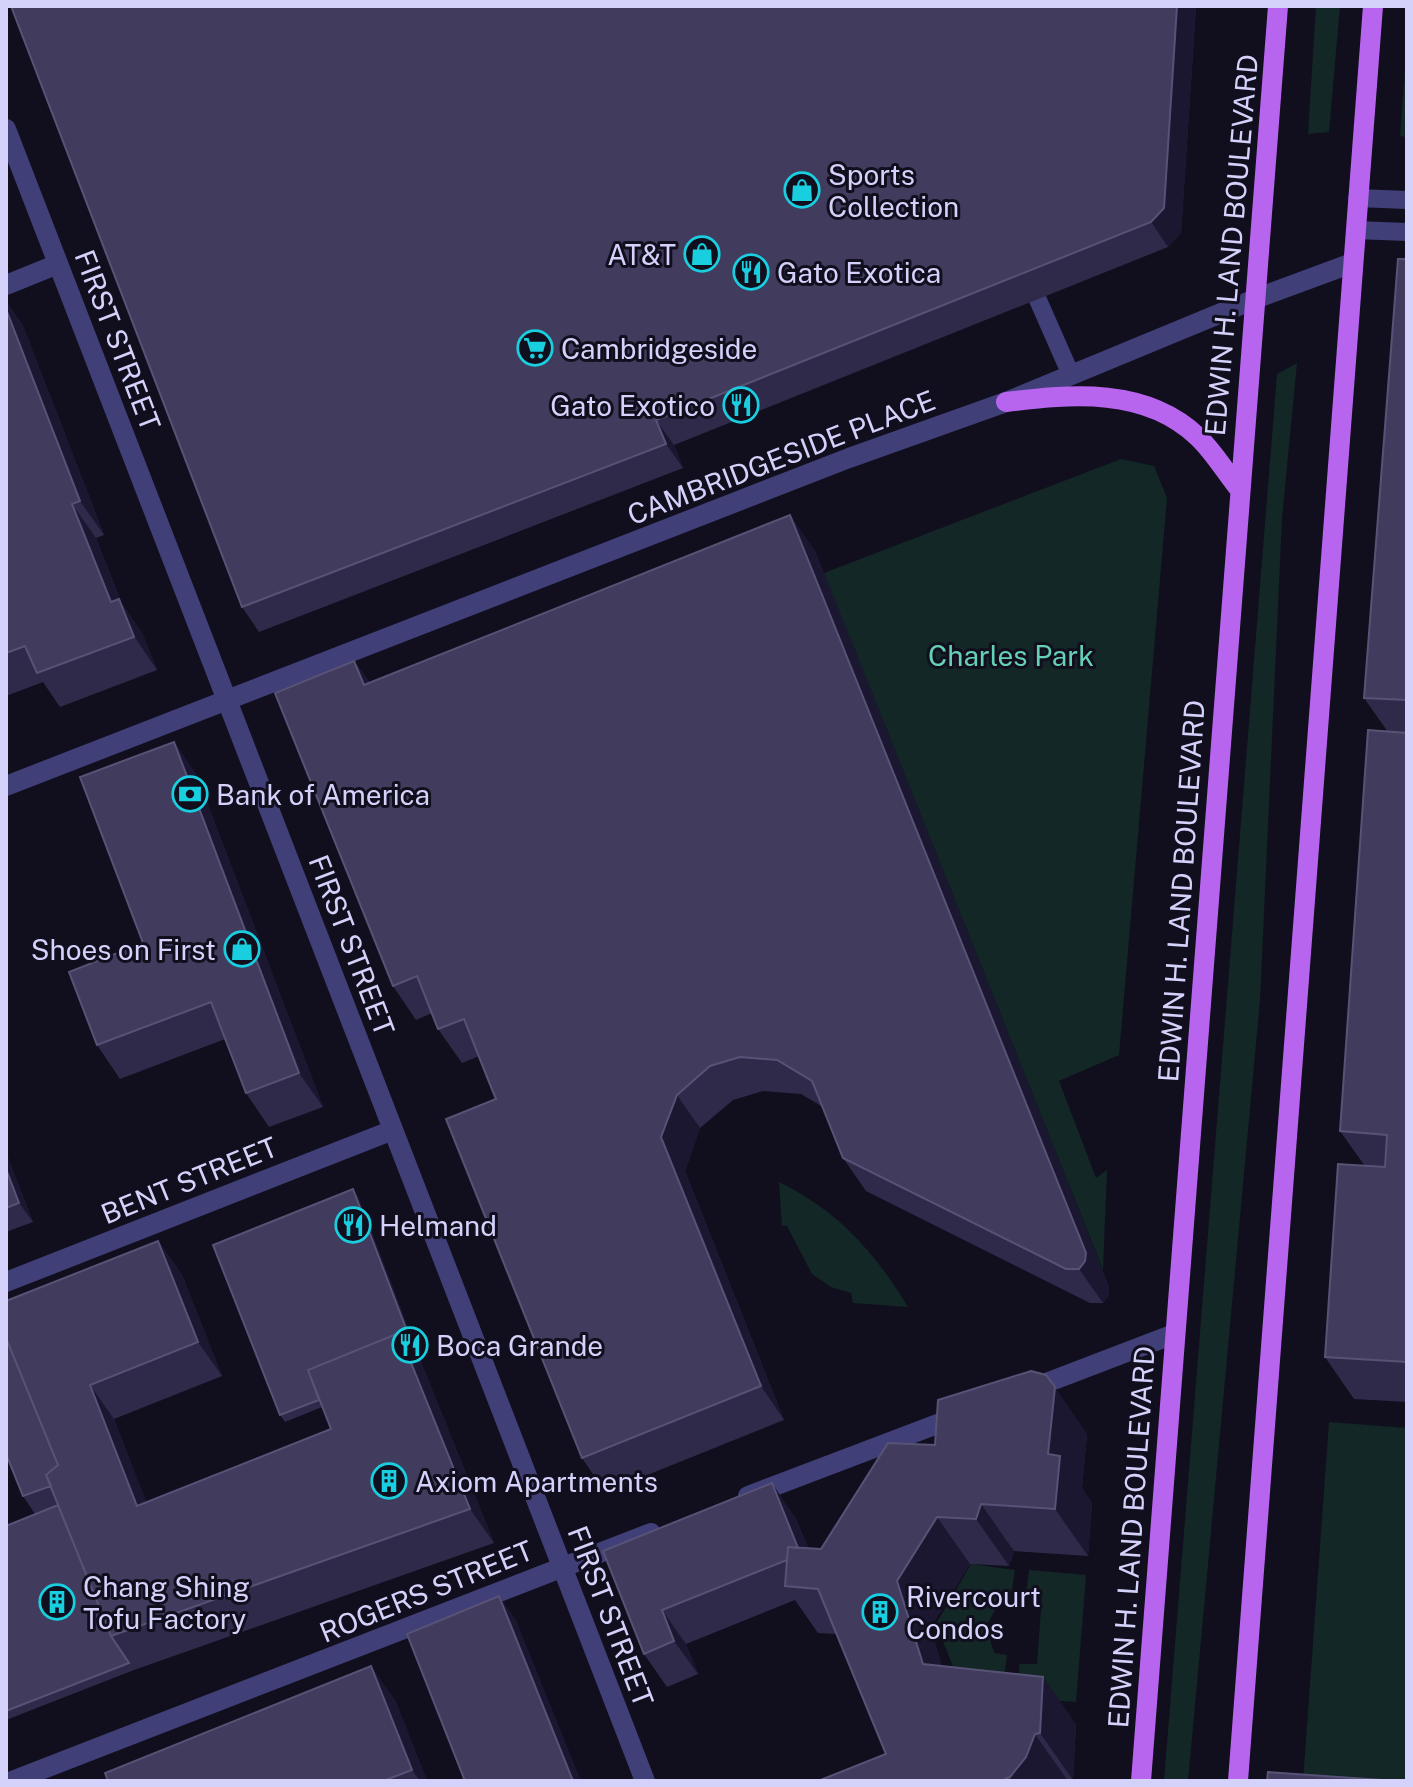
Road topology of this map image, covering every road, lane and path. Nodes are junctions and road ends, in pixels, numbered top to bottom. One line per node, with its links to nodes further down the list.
1 (1278, 6): 11 (main road, EDWIN H. LAND BOULEVARD)
2 (1373, 6): 4 (main road)
3 (6, 129): 9 (street, FIRST STREET)
4 (1357, 198): 5 (lane); 6 (main road)
5 (1407, 200)
6 (1355, 230): 7 (lane); 8 (main road)
7 (1407, 232)
8 (1352, 263): 11 (street, CAMBRIDGESIDE PLACE); 29 (main road)
9 (58, 264): 10 (street); 16 (street, FIRST STREET)
10 (6, 285)
11 (1255, 299): 13 (street, CAMBRIDGESIDE PLACE); 15 (main road, EDWIN H. LAND BOULEVARD)
12 (1038, 300): 13 (lane)
13 (1071, 375): 14 (street, CAMBRIDGESIDE PLACE)
14 (1006, 402): 15 (main road); 16 (street, CAMBRIDGESIDE PLACE)
15 (1240, 490): 20 (main road, EDWIN H. LAND BOULEVARD)
16 (227, 699): 17 (street, CAMBRIDGESIDE PLACE); 18 (street, FIRST STREET)
17 (6, 786)
18 (393, 1130): 19 (street, BENT STREET); 25 (street, FIRST STREET)
19 (6, 1282)
20 (1174, 1334): 21 (street); 28 (main road, EDWIN H. LAND BOULEVARD)
21 (1003, 1399)
22 (974, 1410): 23 (street)
23 (725, 1504)
24 (667, 1527): 25 (street, ROGERS STREET)
25 (561, 1567): 26 (street, ROGERS STREET); 27 (street, FIRST STREET)
26 (12, 1781)
27 (645, 1781)
28 (1141, 1781)
29 (1238, 1781)

